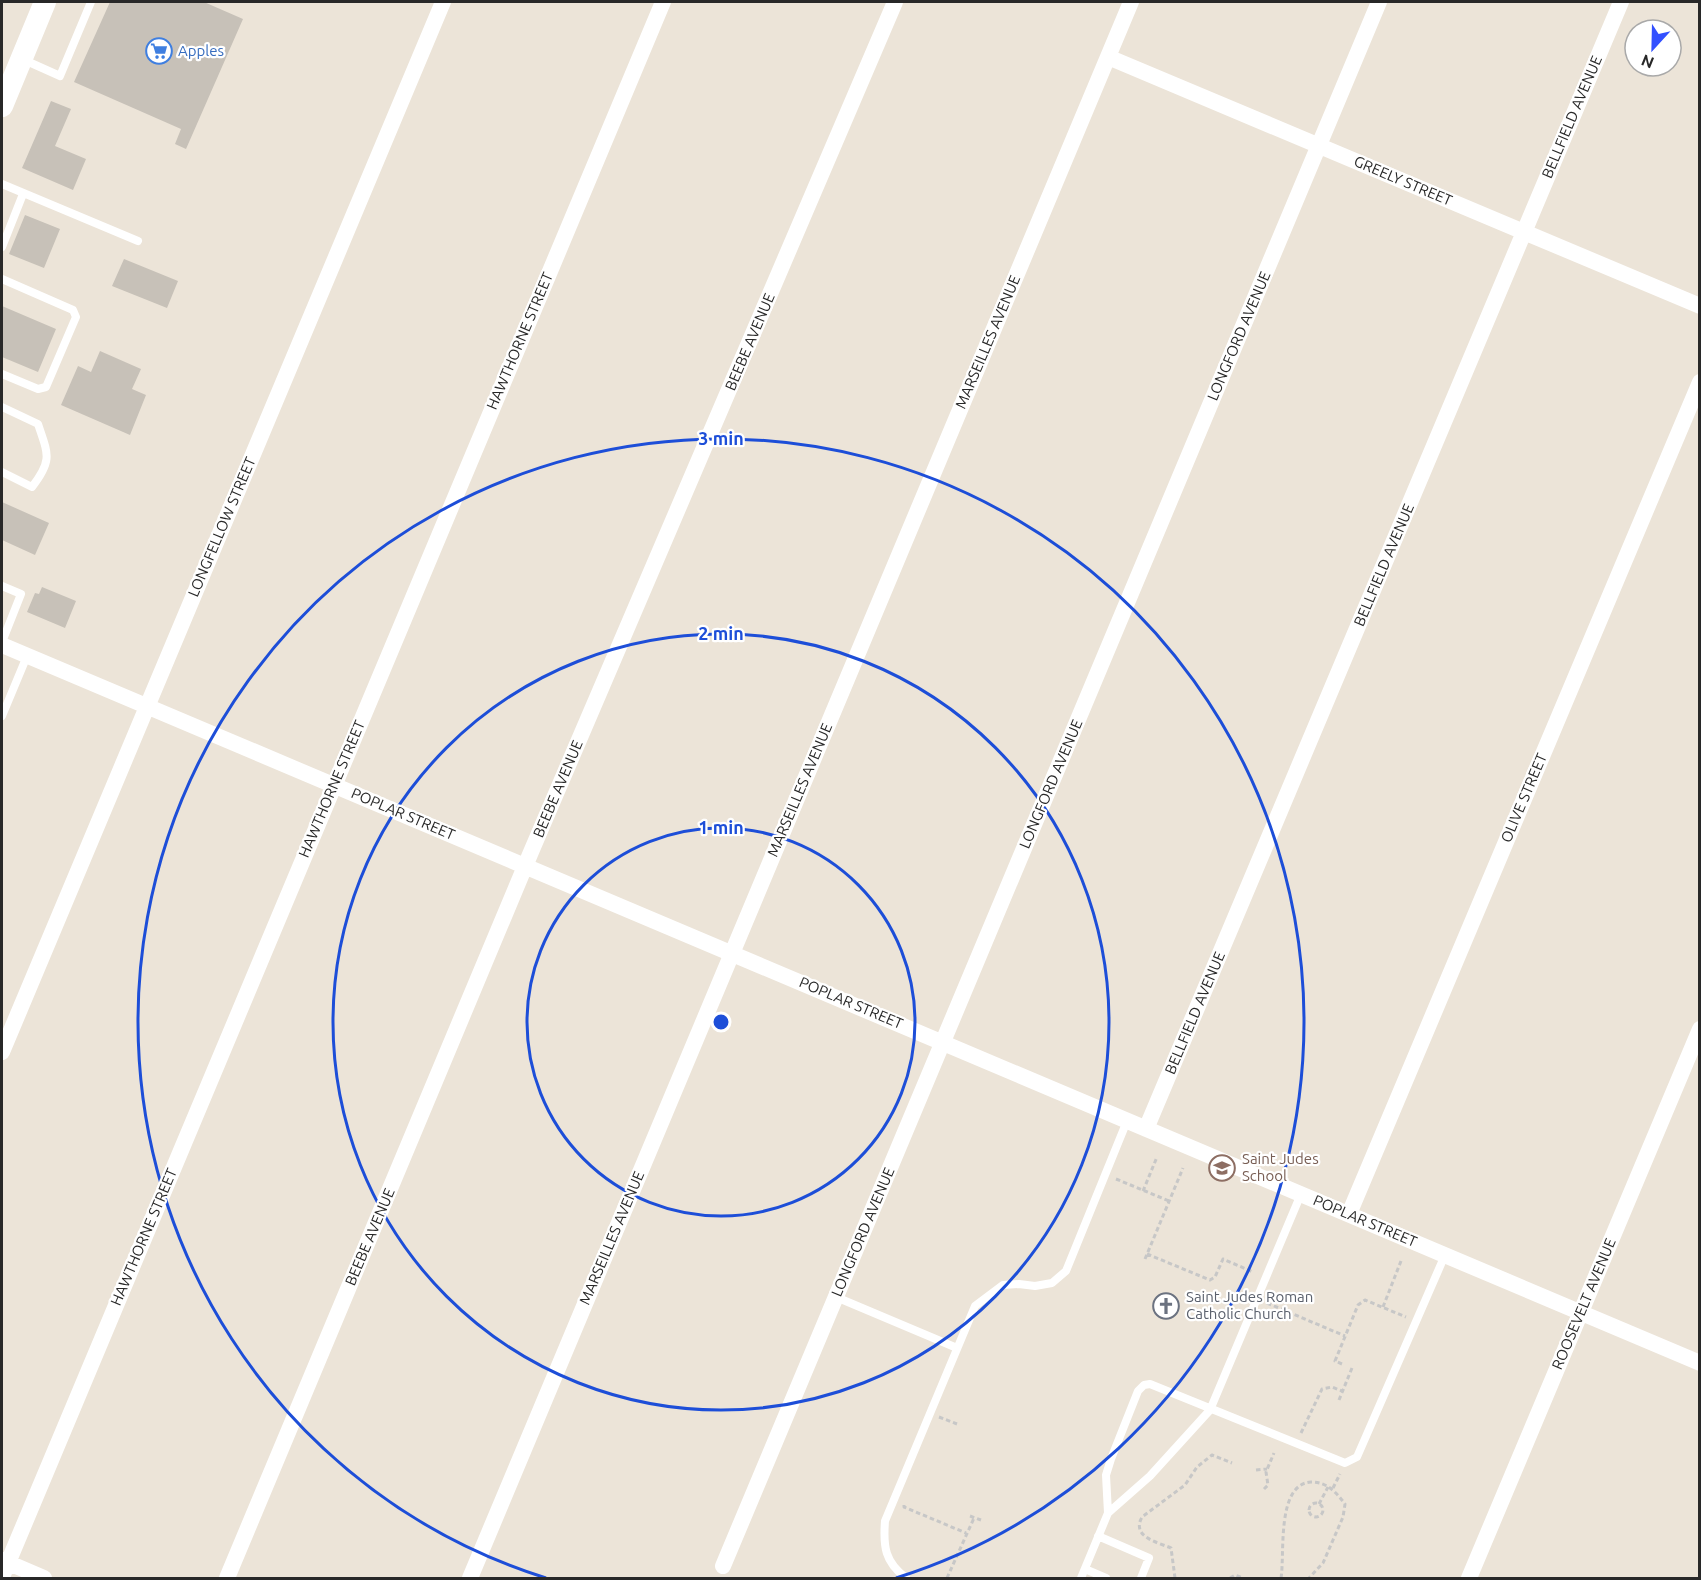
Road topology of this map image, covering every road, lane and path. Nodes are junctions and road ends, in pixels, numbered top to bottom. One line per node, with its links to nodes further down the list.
1 (45, 2): 10 (main road)
2 (91, 2): 10 (lane)
3 (443, 2): 27 (street, LONGFELLOW STREET)
4 (663, 2): 29 (street, HAWTHORNE STREET)
5 (895, 2): 30 (street, BEEBE AVENUE)
6 (1131, 2): 9 (street, MARSEILLES AVENUE)
7 (1379, 2): 12 (street, LONGFORD AVENUE)
8 (1621, 2): 15 (street, BELLFIELD AVENUE)
9 (1107, 57): 12 (street, GREELY STREET); 31 (street, MARSEILLES AVENUE)
10 (21, 59): 11 (main road)
11 (2, 106)
12 (1319, 146): 15 (street, GREELY STREET); 33 (street, LONGFORD AVENUE)
13 (2, 184): 14 (lane)
14 (23, 194): 16 (lane); 17 (lane)
15 (1524, 232): 19 (street, GREELY STREET); 36 (street, BELLFIELD AVENUE)
16 (138, 241)
17 (2, 248)
18 (2, 279): 20 (lane)
19 (1700, 306)
20 (2, 374)
21 (1700, 382): 43 (street, OLIVE STREET)
22 (2, 407): 23 (lane)
23 (2, 471)
24 (2, 586): 25 (lane)
25 (2, 643): 26 (street, POPLAR STREET)
26 (27, 656): 27 (street, POPLAR STREET); 28 (lane)
27 (147, 706): 29 (street, POPLAR STREET); 34 (street, LONGFELLOW STREET)
28 (2, 716)
29 (333, 785): 30 (street, POPLAR STREET); 81 (street, HAWTHORNE STREET)
30 (526, 866): 31 (street, POPLAR STREET); 84 (street, BEEBE AVENUE)
31 (732, 953): 33 (street, POPLAR STREET); 85 (street, MARSEILLES AVENUE)
32 (1700, 1029): 52 (street, ROOSEVELT AVENUE)
33 (943, 1042): 35 (street, POPLAR STREET); 49 (street, LONGFORD AVENUE)
34 (2, 1052)
35 (1127, 1121): 36 (street, POPLAR STREET); 55 (lane)
36 (1146, 1129): 41 (street, POPLAR STREET)
37 (1157, 1157): 40 (path)
38 (1183, 1168): 42 (path)
39 (1112, 1178): 40 (path)
40 (1143, 1191): 42 (path)
41 (1301, 1194): 43 (street, POPLAR STREET); 61 (lane)
42 (1169, 1202): 44 (path)
43 (1349, 1214): 45 (street, POPLAR STREET)
44 (1148, 1254): 46 (path); 48 (path)
45 (1445, 1255): 52 (street, POPLAR STREET); 69 (lane)
46 (1145, 1259)
47 (1401, 1261): 51 (path)
48 (1253, 1272)
49 (836, 1297): 55 (lane); 80 (street, LONGFORD AVENUE)
50 (1264, 1302): 54 (path)
51 (1383, 1307): 53 (path); 54 (path)
52 (1580, 1312): 56 (street, POPLAR STREET); 96 (street, ROOSEVELT AVENUE)
53 (1407, 1318)
54 (1345, 1336): 57 (path)
55 (957, 1348): 86 (lane)
56 (1700, 1363)
57 (1342, 1364)
58 (1352, 1368): 59 (path)
59 (1342, 1391): 60 (path); 66 (path)
60 (1339, 1400)
61 (1210, 1410): 69 (lane); 76 (lane); 76 (lane)
62 (934, 1415): 63 (path)
63 (941, 1418): 64 (path); 65 (path)
64 (957, 1424)
65 (937, 1428)
66 (1300, 1435)
67 (1274, 1453): 70 (path)
68 (1232, 1463): 91 (path)
69 (1345, 1463): 72 (path)
70 (1267, 1469): 71 (path); 73 (path)
71 (1256, 1470)
72 (1331, 1488): 75 (path); 94 (path); 95 (path)
73 (1264, 1489)
74 (908, 1497): 78 (path)
75 (1319, 1504): 75 (path)
76 (1108, 1513): 79 (lane)
77 (981, 1520): 78 (path)
78 (966, 1533): 87 (path)
79 (1098, 1536): 82 (lane); 90 (lane)
80 (723, 1566)
81 (3, 1567): 83 (street)
82 (1085, 1569): 88 (lane); 89 (lane)
83 (44, 1578)
84 (227, 1578)
85 (470, 1578)
86 (906, 1578)
87 (947, 1578)
88 (1081, 1578)
89 (1106, 1578)
90 (1141, 1578)
91 (1174, 1578)
92 (1230, 1578): 93 (path)
93 (1243, 1578)
94 (1281, 1578)
95 (1309, 1578)
96 (1468, 1578)

